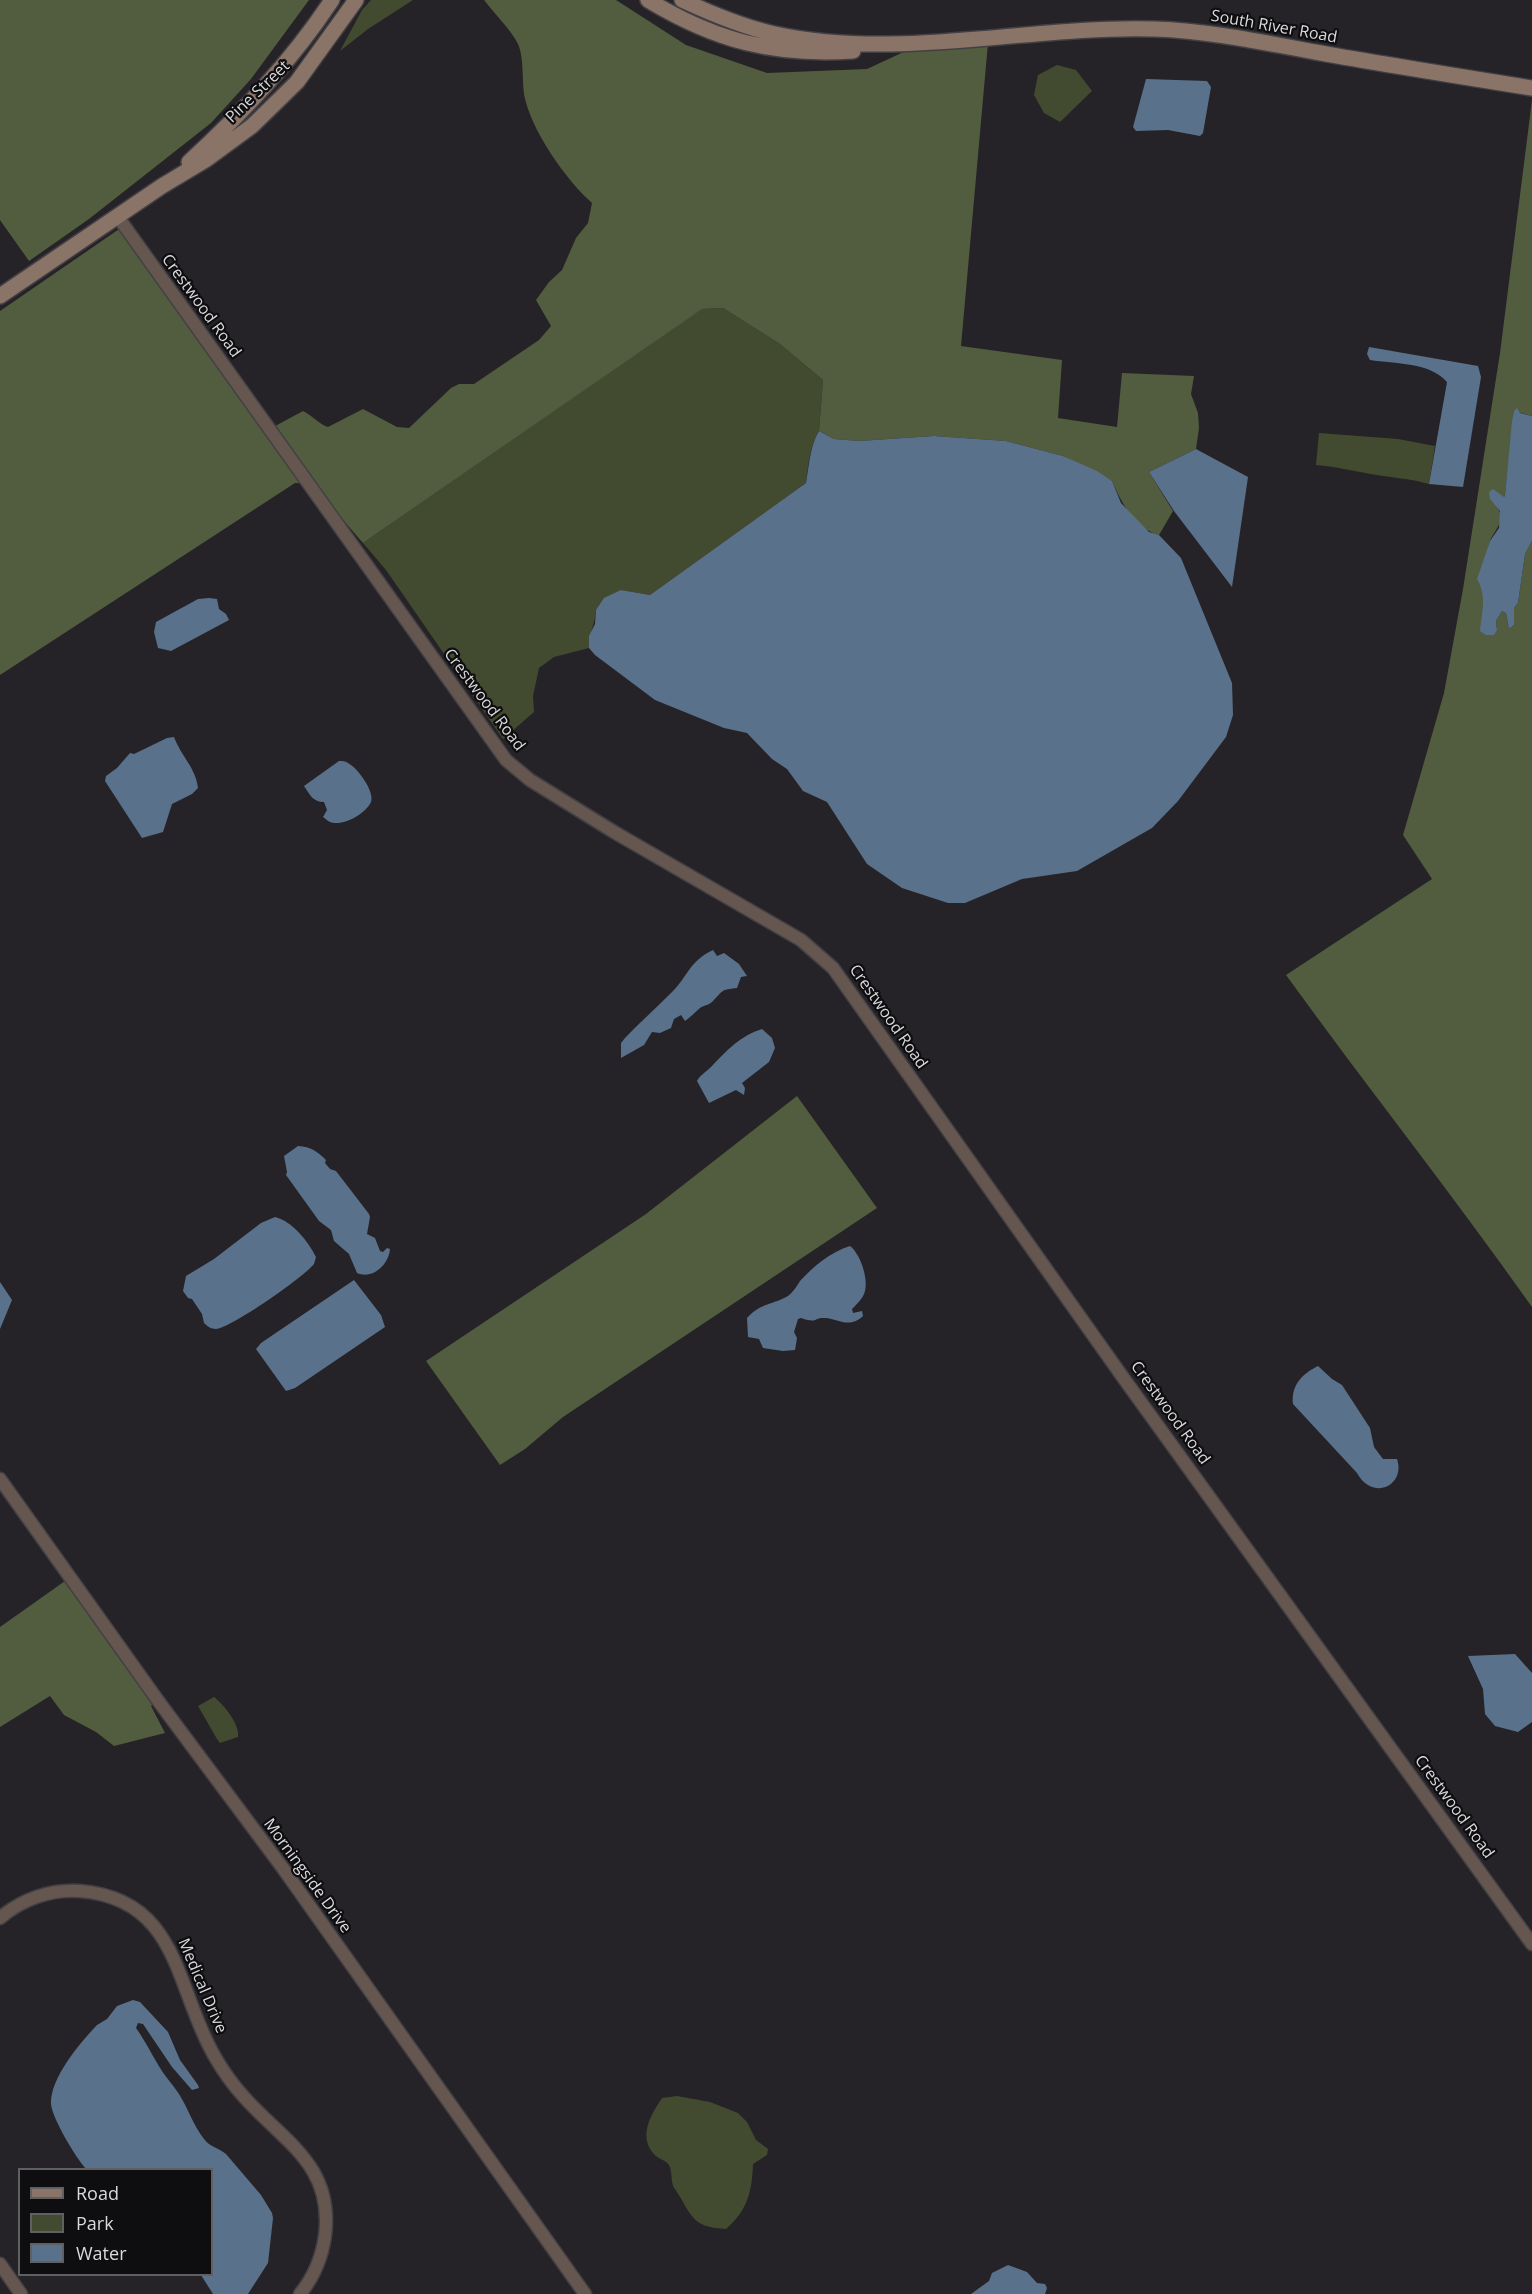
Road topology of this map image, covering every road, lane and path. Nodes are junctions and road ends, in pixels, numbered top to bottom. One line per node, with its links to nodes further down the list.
1 (332, 0): 7 (main road, Pine Street)
2 (356, 0): 7 (main road, Pine Street)
3 (648, 0): 5 (main road, South River Road)
4 (682, 0): 5 (main road, South River Road)
5 (901, 45): 6 (main road, South River Road)
6 (1532, 88)
7 (162, 186): 8 (main road, Pine Street)
8 (118, 217): 9 (main road, Pine Street); 12 (street, Crestwood Road)
9 (0, 296)
10 (0, 1479): 16 (street, Morningside Drive)
11 (0, 1918): 15 (street, Medical Drive)
12 (1532, 1944)
13 (0, 2264): 14 (street)
14 (21, 2294)
15 (300, 2294)
16 (585, 2294)

